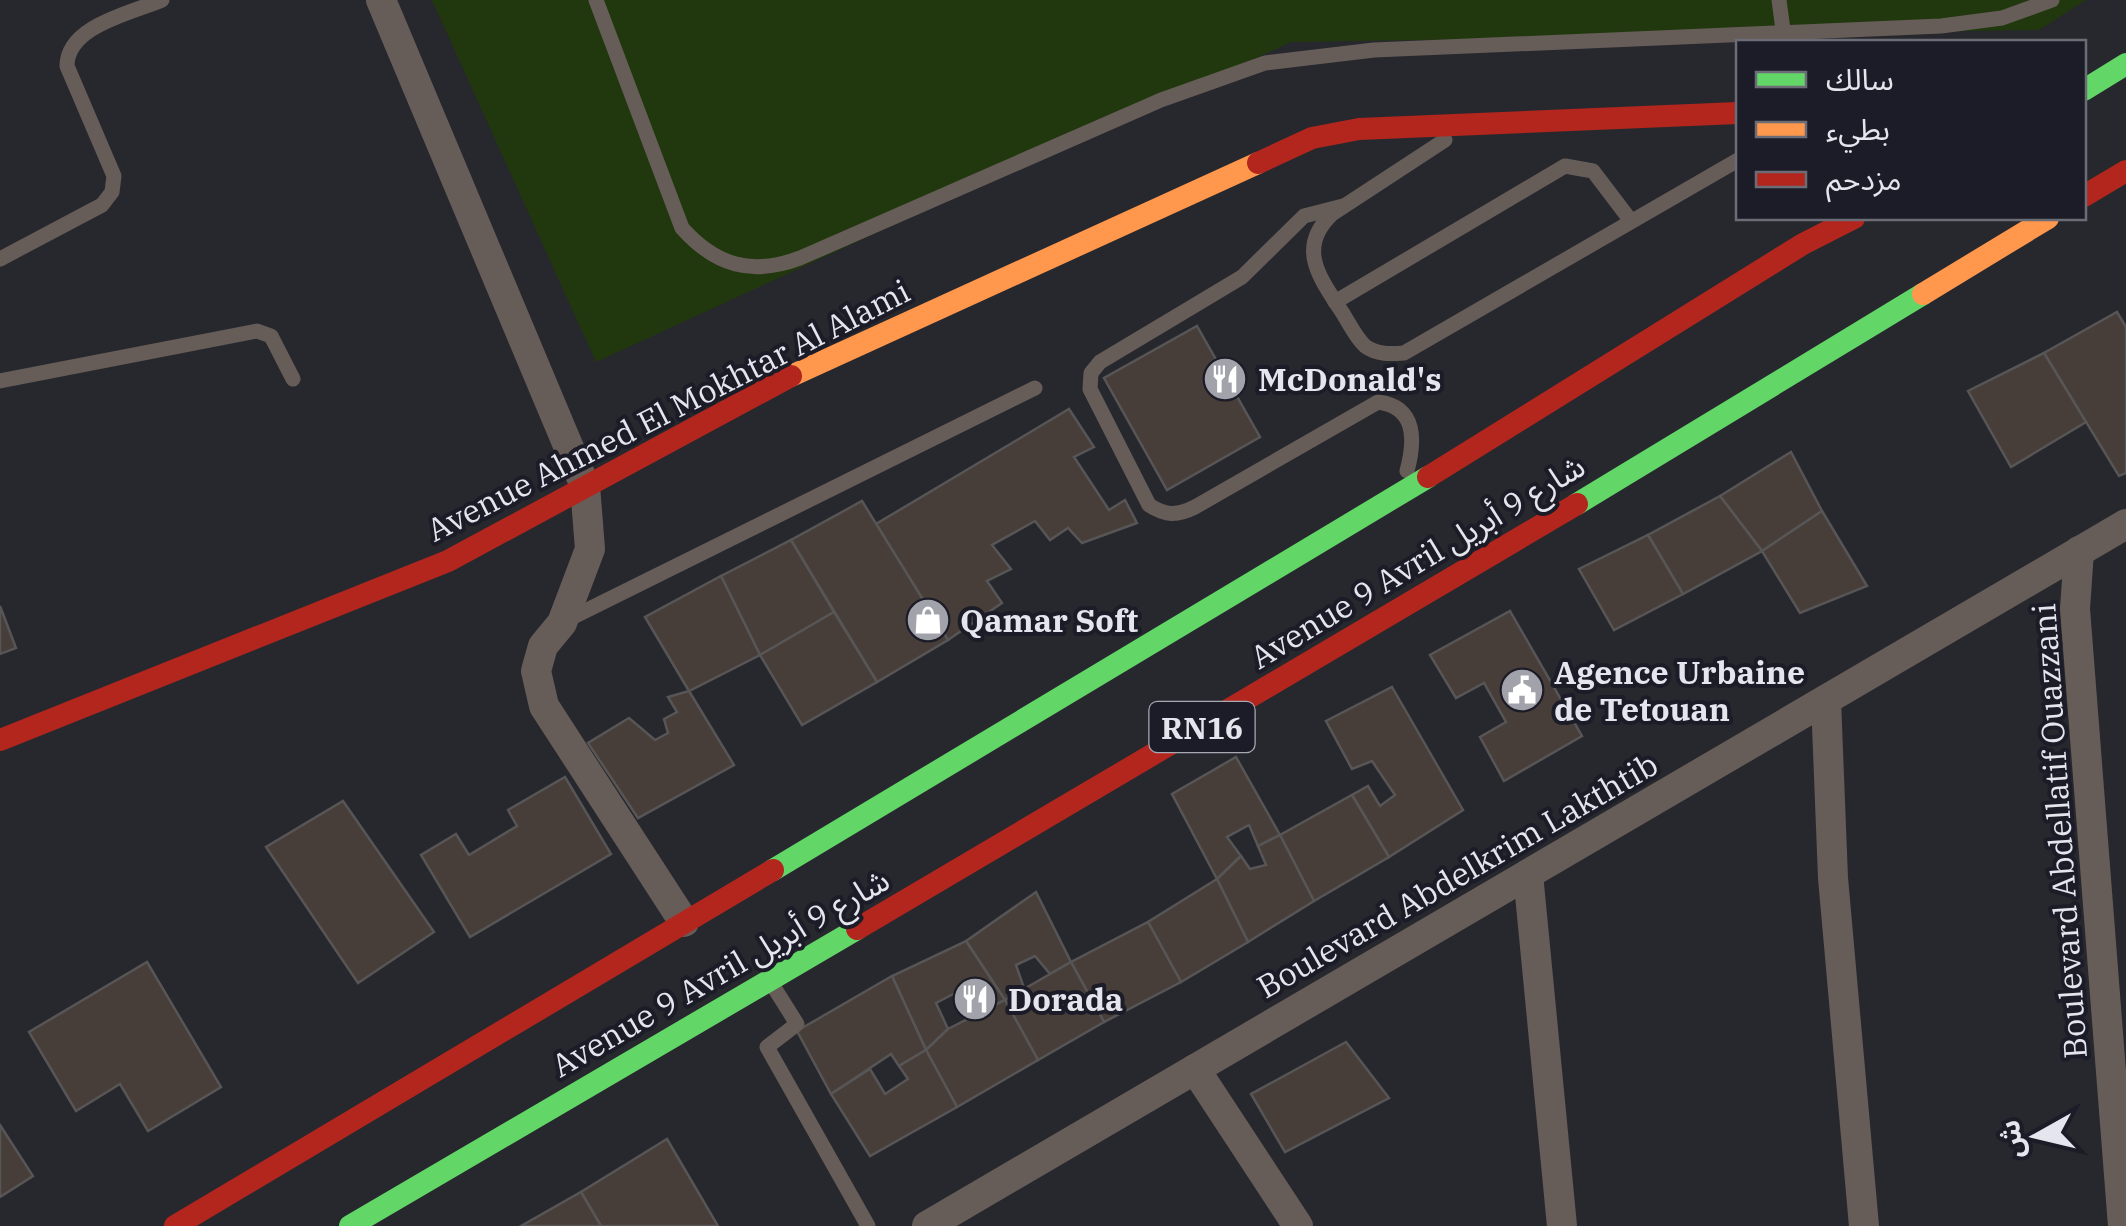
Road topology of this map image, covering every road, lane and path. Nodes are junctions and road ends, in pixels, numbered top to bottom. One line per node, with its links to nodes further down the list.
1 (162, 0): 18 (lane)
2 (381, 0): 23 (street)
3 (596, 0): 6 (lane)
4 (1779, 0): 6 (lane)
5 (2052, 0): 6 (lane)
6 (1783, 30)
7 (2126, 64): 8 (main road)
8 (2086, 89)
9 (1736, 113): 10 (main road, Avenue Ahmed El Mokhtar Al Alami)
10 (1469, 124): 14 (lane); 23 (main road, Avenue Ahmed El Mokhtar Al Alami)
11 (1736, 161): 17 (lane)
12 (2120, 177): 13 (main road)
13 (2086, 195)
14 (1343, 206): 19 (lane); 24 (lane)
15 (1849, 220): 24 (main road, Avenue 9 Avril شارع 9 أبريل / RN16)
16 (2045, 220): 32 (main road, Avenue 9 Avril شارع 9 أبريل / RN16)
17 (1631, 221): 19 (lane); 19 (lane)
18 (0, 259)
19 (1335, 302)
20 (292, 379): 21 (lane)
21 (0, 380)
22 (1035, 388): 27 (lane)
23 (585, 486): 27 (street); 29 (main road, Avenue Ahmed El Mokhtar Al Alami)
24 (1402, 491): 31 (main road, Avenue 9 Avril شارع 9 أبريل / RN16)
25 (2126, 524): 26 (street, Boulevard Abdelkrim Lakthtib)
26 (2079, 551): 28 (street, Boulevard Abdelkrim Lakthtib); 41 (street, Boulevard Abdellatif Ouazzani)
27 (562, 623): 31 (street)
28 (1826, 700): 30 (street, Boulevard Abdelkrim Lakthtib); 40 (street)
29 (0, 740)
30 (1528, 874): 33 (street, Boulevard Abdelkrim Lakthtib); 39 (street)
31 (684, 922): 34 (main road, Avenue 9 Avril شارع 9 أبريل / RN16)
32 (770, 981): 35 (main road, Avenue 9 Avril شارع 9 أبريل / RN16); 36 (lane)
33 (1196, 1069): 37 (street, Boulevard Abdelkrim Lakthtib); 38 (street)
34 (176, 1226)
35 (350, 1226)
36 (868, 1226)
37 (927, 1226)
38 (1298, 1226)
39 (1562, 1226)
40 (1864, 1226)
41 (2124, 1226)

